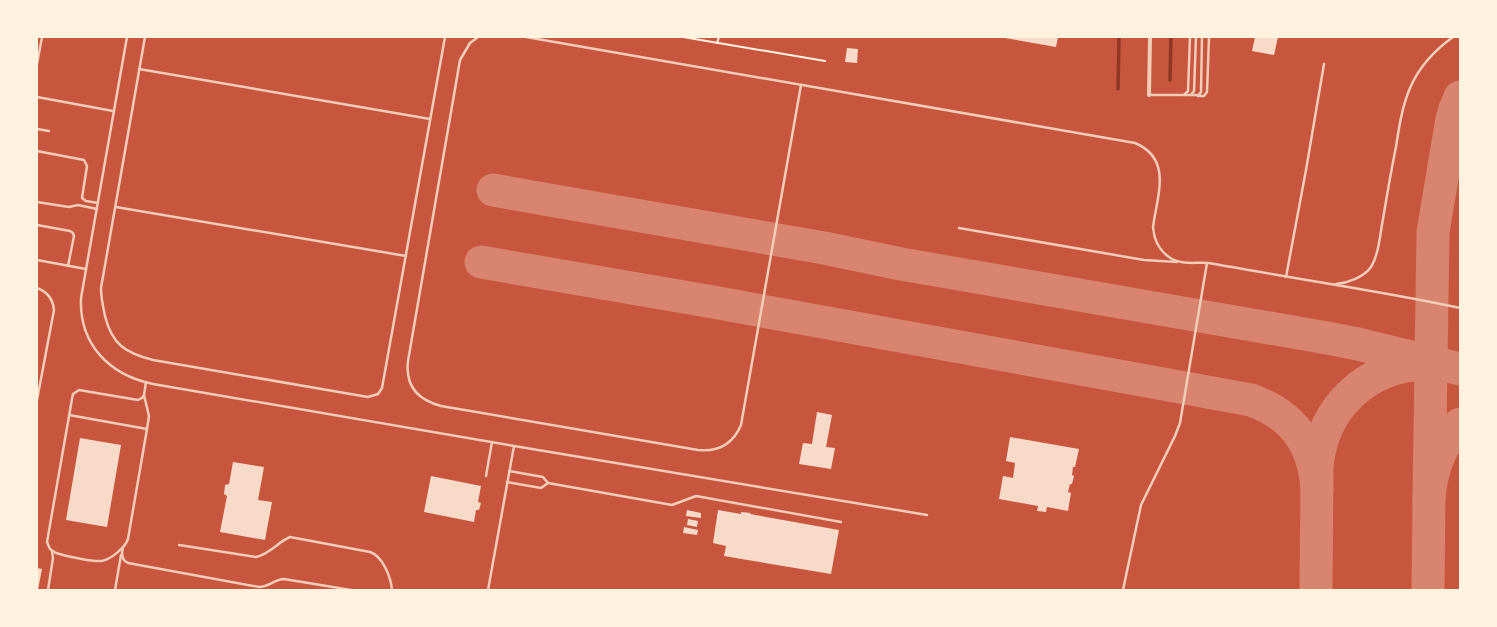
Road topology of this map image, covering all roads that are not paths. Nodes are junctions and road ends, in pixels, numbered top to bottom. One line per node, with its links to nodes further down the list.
1 (42, 37): 13 (lane)
2 (127, 37): 22 (lane)
3 (145, 37): 15 (lane)
4 (445, 37): 23 (lane)
5 (478, 37): 16 (lane)
6 (526, 37): 16 (lane)
7 (1150, 37): 17 (street)
8 (1190, 37): 18 (lane)
9 (1196, 37): 19 (lane)
10 (1202, 37): 20 (lane)
11 (1209, 37): 20 (lane)
12 (1453, 37): 40 (lane)
13 (37, 64)
14 (1324, 64): 39 (lane)
15 (139, 69): 23 (lane); 29 (lane)
16 (801, 85): 35 (lane)
17 (1149, 95): 18 (lane)
18 (1184, 95): 19 (lane)
19 (1190, 96): 20 (lane)
20 (1197, 96)
21 (37, 97): 22 (lane)
22 (114, 110): 28 (lane)
23 (430, 119): 33 (lane)
24 (37, 129): 25 (lane)
25 (49, 131)
26 (37, 151): 28 (lane)
27 (37, 202): 30 (lane)
28 (98, 203): 30 (lane)
29 (116, 207): 33 (lane); 33 (lane)
30 (97, 209): 38 (lane)
31 (37, 225): 37 (lane)
32 (959, 228): 35 (lane)
33 (406, 256)
34 (37, 260): 37 (lane)
35 (1179, 262): 36 (lane)
36 (1207, 263): 39 (lane); 65 (lane)
37 (68, 266): 38 (lane)
38 (86, 269): 43 (lane)
39 (1286, 277): 40 (lane)
40 (1328, 284): 42 (lane)
41 (37, 288): 45 (lane)
42 (1460, 308)
43 (146, 382): 44 (lane); 48 (lane)
44 (144, 395): 46 (lane); 47 (lane)
45 (37, 400)
46 (69, 415): 47 (lane); 58 (lane)
47 (147, 429): 57 (lane)
48 (492, 442): 49 (lane); 51 (lane)
49 (514, 446): 50 (lane); 54 (lane)
50 (510, 471): 52 (lane); 53 (lane)
51 (486, 476)
52 (508, 482): 53 (lane); 64 (lane)
53 (548, 484): 55 (lane)
54 (927, 515)
55 (841, 522)
56 (179, 545): 63 (lane)
57 (123, 548): 58 (lane); 59 (lane)
58 (50, 549): 60 (lane)
59 (122, 554): 61 (lane); 62 (lane)
60 (48, 590)
61 (115, 590)
62 (351, 590)
63 (392, 590)
64 (488, 590)
65 (1123, 590)

